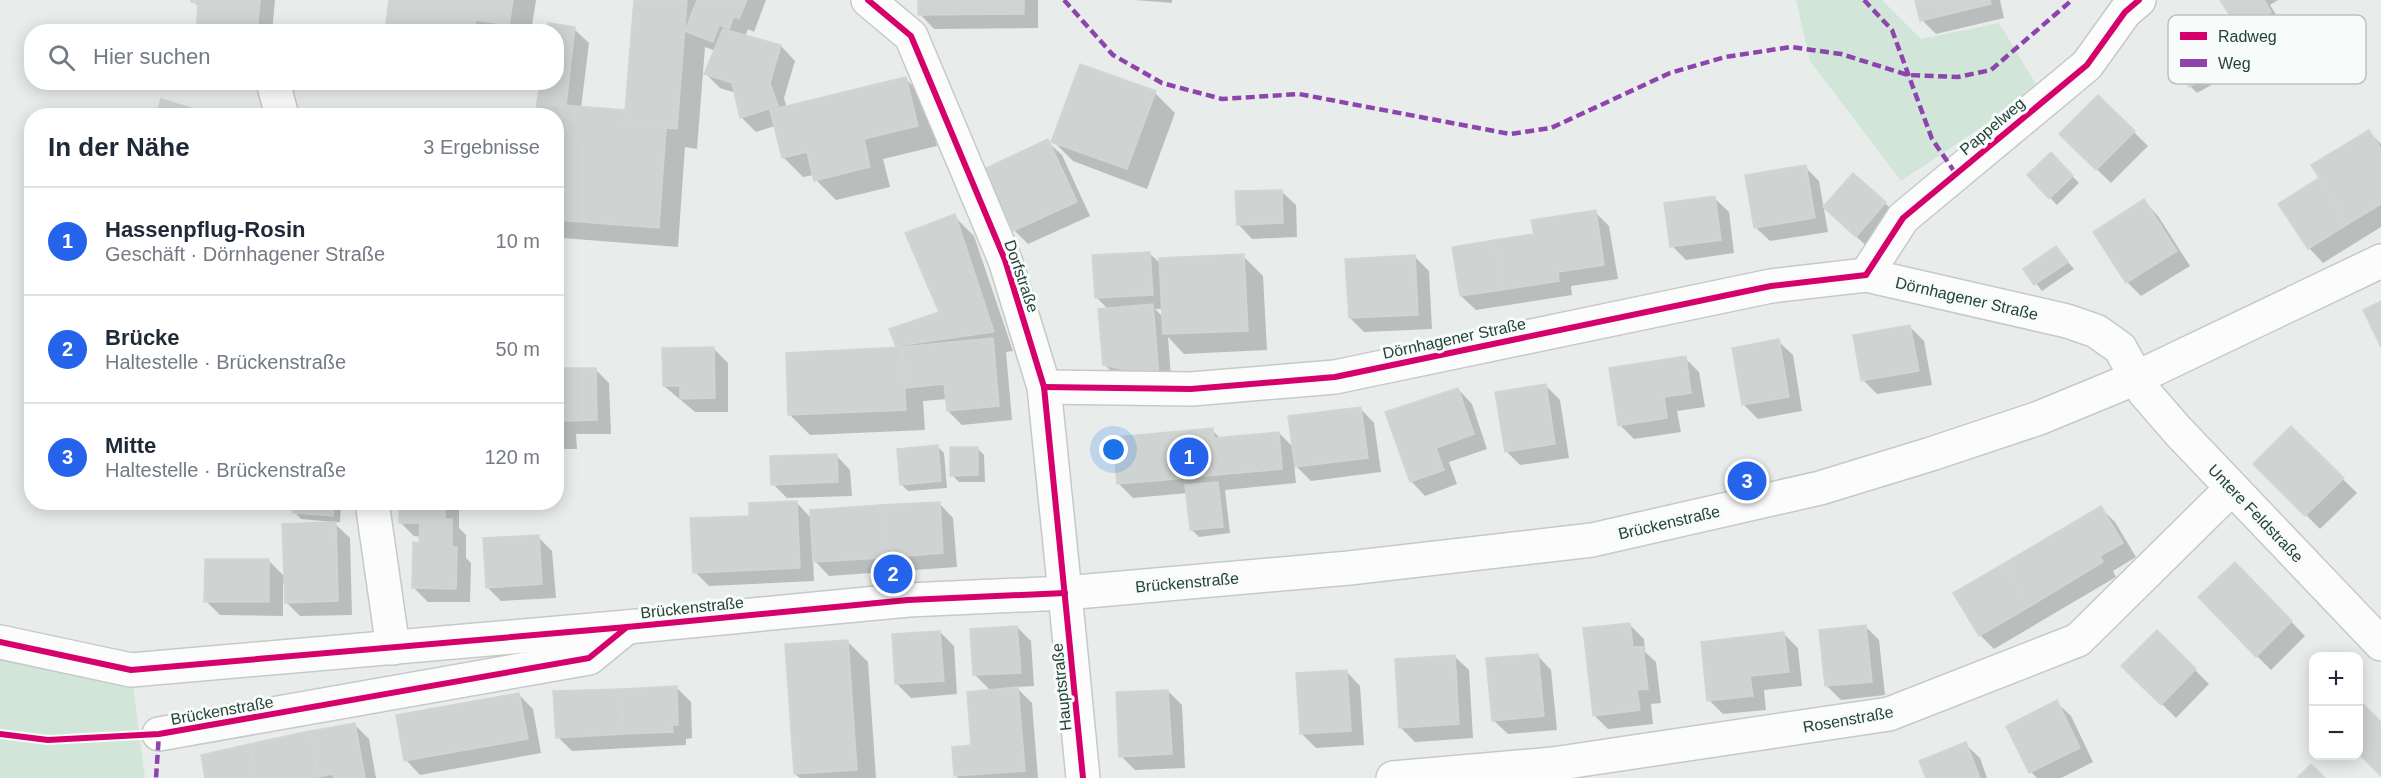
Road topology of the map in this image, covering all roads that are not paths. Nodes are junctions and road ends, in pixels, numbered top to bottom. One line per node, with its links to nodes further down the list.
1 (868, 0): 8 (street, Dorfstraße)
2 (2128, 4): 6 (street, Pappelweg)
3 (275, 90): 4 (street)
4 (280, 108)
5 (2381, 261): 7 (street)
6 (1866, 275): 7 (street, Dörnhagener Straße); 8 (street, Dörnhagener Straße)
7 (2136, 378): 9 (street, Untere Feldstraße); 11 (street, Brückenstraße)
8 (1044, 387): 11 (street, Dorfstraße)
9 (2232, 488): 14 (street, Untere Feldstraße); 18 (street, Rosenstraße)
10 (373, 510): 15 (street)
11 (1065, 593): 12 (street, Brückenstraße); 17 (street, Hauptstraße)
12 (627, 627): 15 (street); 16 (street, Brückenstraße)
13 (0, 642): 15 (street)
14 (2381, 644)
15 (393, 648)
16 (159, 734)
17 (1083, 778)
18 (1393, 778)

